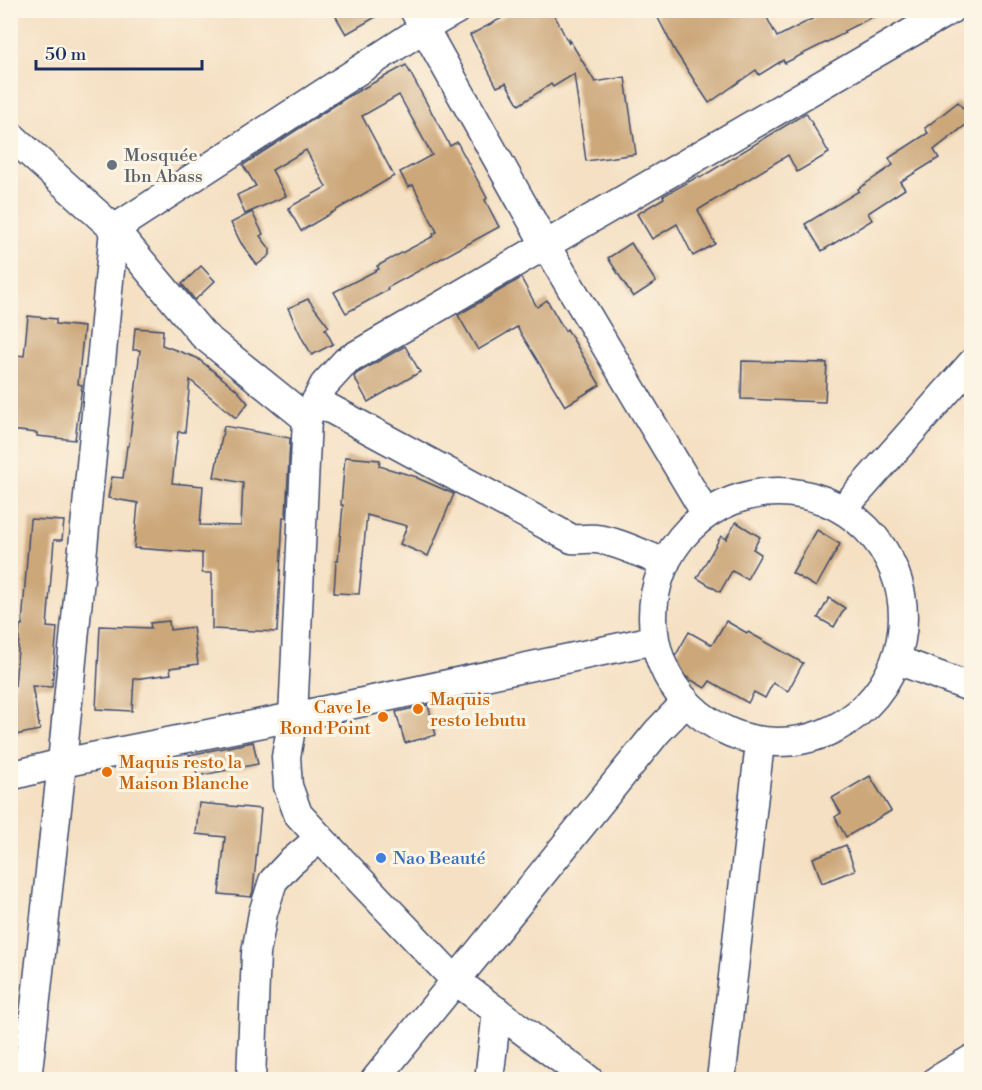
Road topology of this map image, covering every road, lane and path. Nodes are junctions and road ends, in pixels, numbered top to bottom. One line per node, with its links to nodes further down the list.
1 (456, 10): 3 (street)
2 (950, 10): 6 (street)
3 (419, 19): 5 (street); 6 (street)
4 (10, 135): 5 (street)
5 (114, 229): 8 (street); 18 (street)
6 (546, 246): 8 (street); 10 (street)
7 (972, 363): 9 (street)
8 (312, 410): 11 (street); 16 (street)
9 (843, 508): 10 (street); 13 (street)
10 (706, 514): 11 (street)
11 (665, 563): 12 (street)
12 (654, 640): 15 (street); 16 (street)
13 (897, 660): 14 (street); 17 (street)
14 (972, 688)
15 (685, 703): 17 (street); 21 (street)
16 (293, 717): 18 (street); 20 (street)
17 (760, 743): 29 (street)
18 (62, 763): 19 (street); 24 (street)
19 (10, 776)
20 (320, 838): 21 (street); 25 (street)
21 (455, 980): 22 (street); 26 (street)
22 (497, 1011): 27 (street); 28 (street)
23 (972, 1059): 30 (street)
24 (27, 1080)
25 (251, 1080)
26 (375, 1080)
27 (489, 1080)
28 (589, 1080)
29 (721, 1080)
30 (937, 1080)

